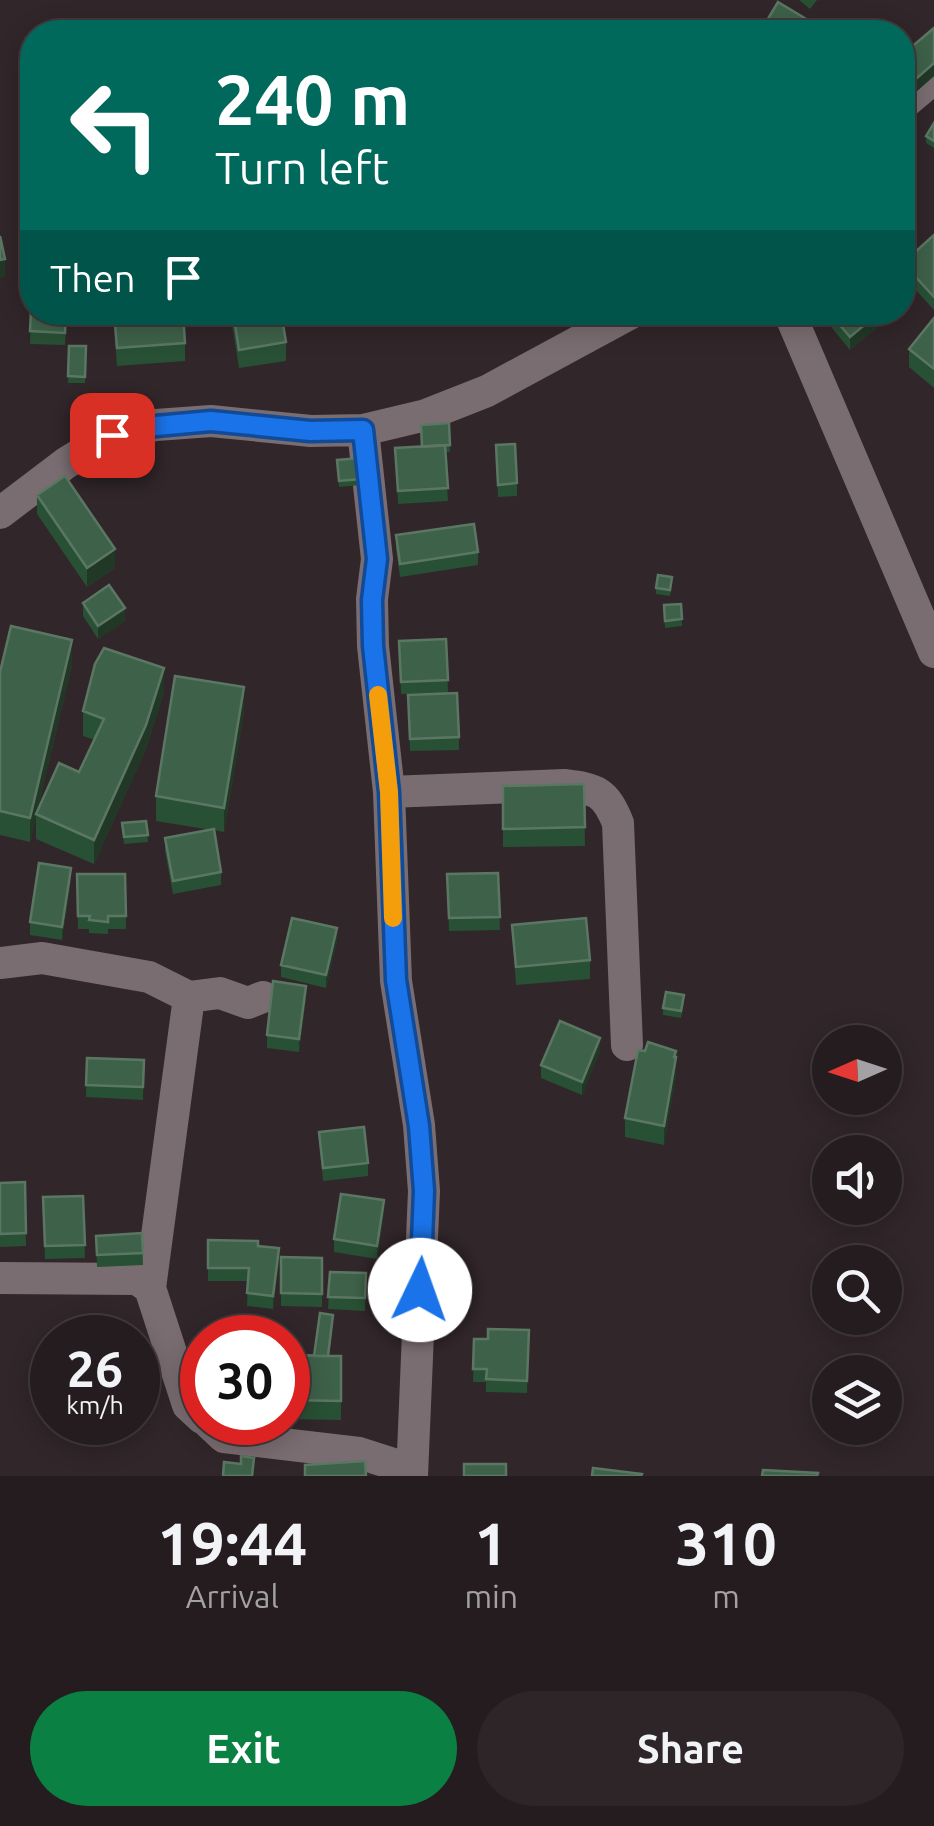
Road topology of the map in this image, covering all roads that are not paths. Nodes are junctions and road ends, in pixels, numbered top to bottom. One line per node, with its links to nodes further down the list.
1 (610, 325): 3 (street)
2 (795, 325): 5 (street)
3 (363, 430): 4 (street); 6 (street)
4 (0, 512)
5 (934, 652)
6 (389, 792): 10 (street); 15 (street)
7 (0, 963): 8 (street)
8 (189, 997): 9 (street); 12 (street)
9 (263, 998)
10 (627, 1045)
11 (0, 1278): 12 (street)
12 (150, 1288): 13 (street)
13 (180, 1380)
14 (292, 1445): 15 (street)
15 (412, 1473)

